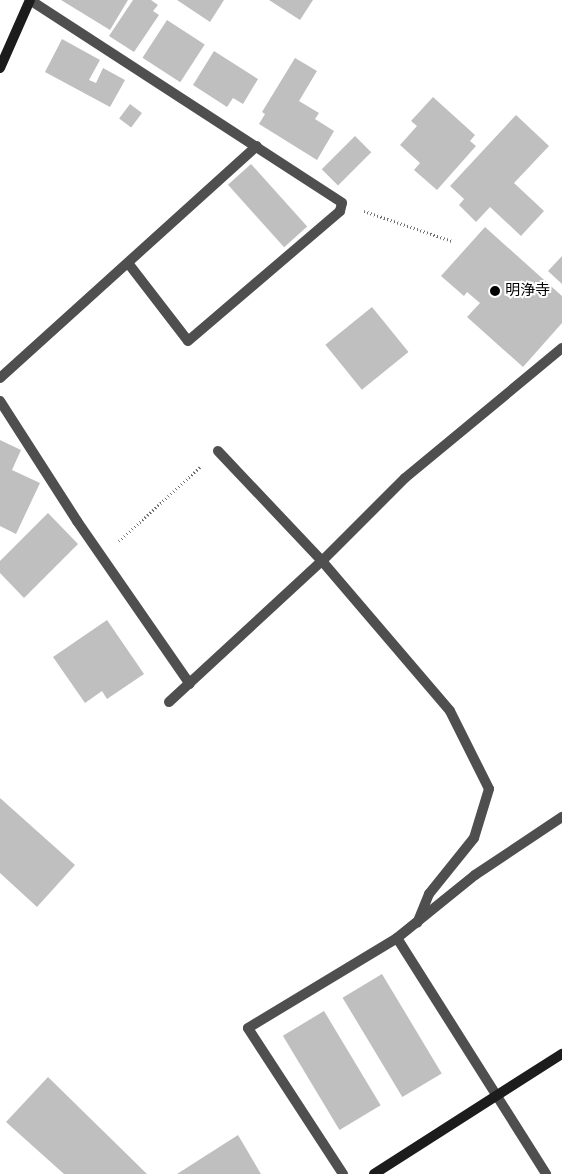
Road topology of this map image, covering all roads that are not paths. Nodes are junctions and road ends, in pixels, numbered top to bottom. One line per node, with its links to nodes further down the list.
1 (30, 0): 2 (street); 3 (street)
2 (0, 68)
3 (257, 146): 4 (street); 4 (street)
4 (128, 263): 6 (street)
5 (562, 348): 9 (street)
6 (0, 378)
7 (0, 402): 10 (street)
8 (218, 451): 9 (street)
9 (322, 561): 10 (street); 13 (street)
10 (190, 684): 11 (street)
11 (169, 702)
12 (562, 816): 13 (street)
13 (416, 923): 14 (street)
14 (397, 938): 16 (street); 17 (street)
15 (562, 1054): 16 (street)
16 (498, 1095): 18 (street); 19 (street)
17 (343, 1174)
18 (374, 1174)
19 (546, 1174)

